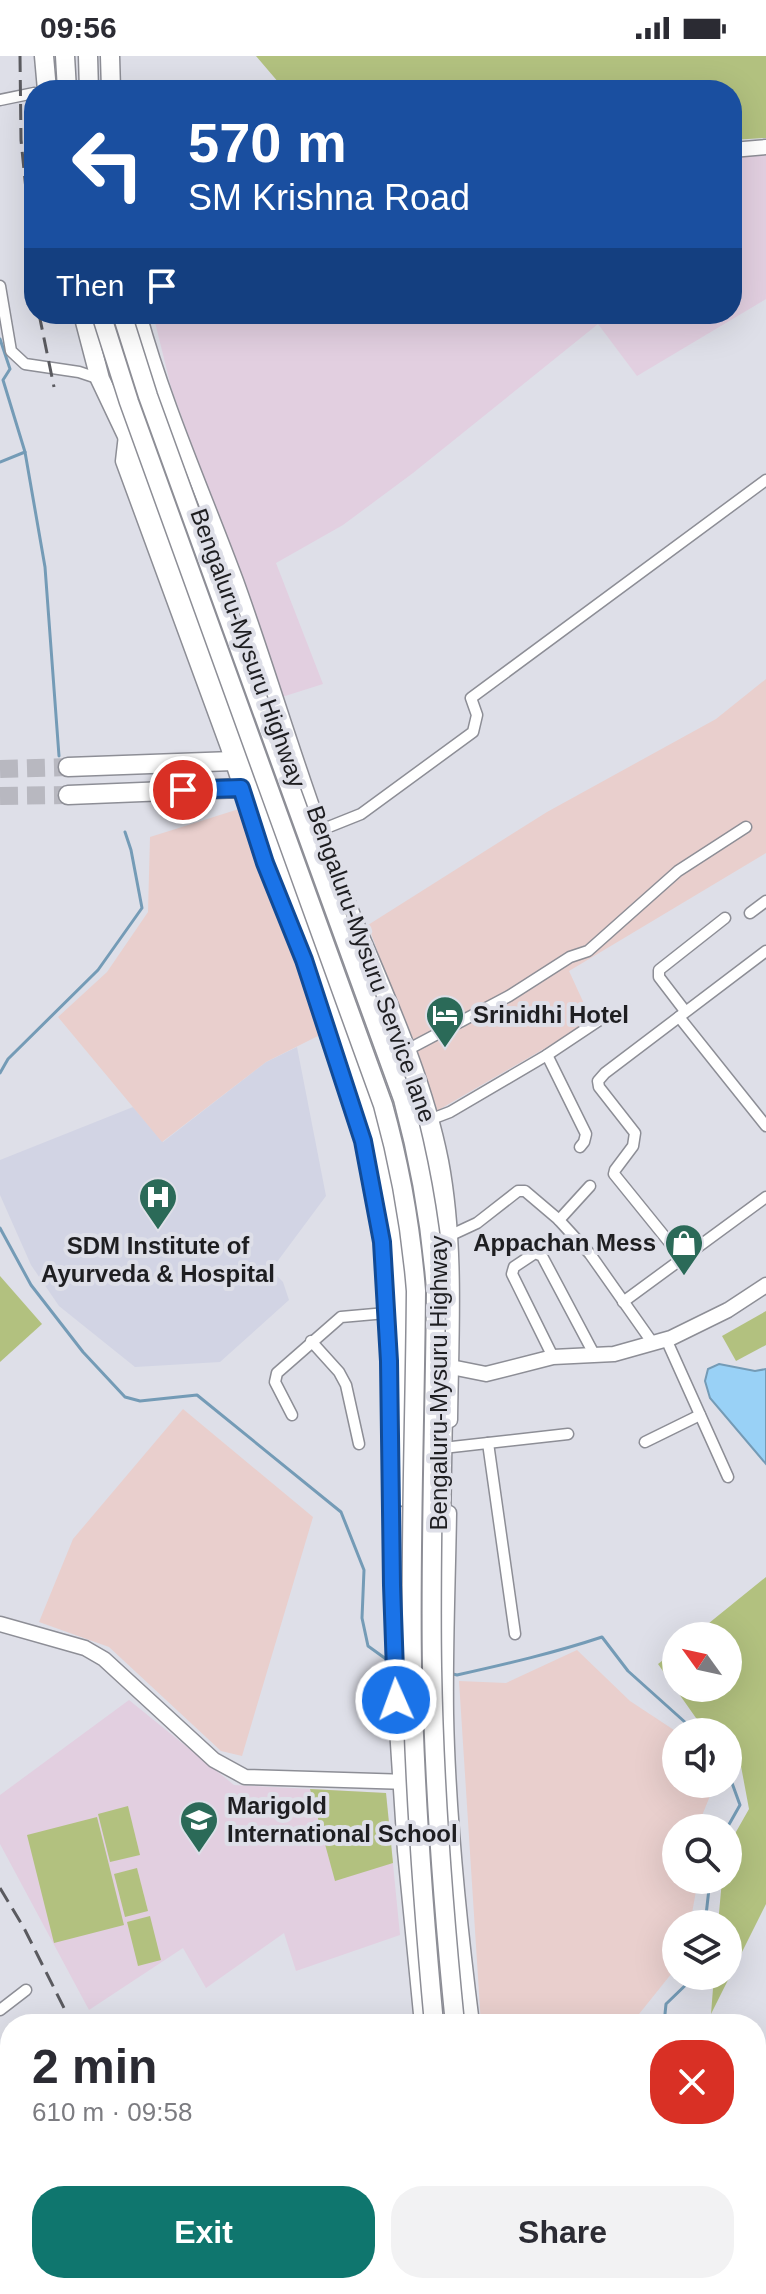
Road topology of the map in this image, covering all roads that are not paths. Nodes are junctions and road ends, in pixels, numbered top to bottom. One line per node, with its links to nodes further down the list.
1 (44, 56): 5 (highway)
2 (65, 56): 6 (highway)
3 (88, 56): 7 (highway)
4 (110, 56): 8 (highway)
5 (42, 80)
6 (66, 80)
7 (89, 80)
8 (111, 80)
9 (24, 93): 10 (street)
10 (0, 100)
11 (766, 147): 12 (street)
12 (742, 149)
13 (0, 286): 19 (street)
14 (86, 324): 19 (highway)
15 (104, 324): 71 (highway, bridge)
16 (125, 324): 72 (highway, bridge)
17 (134, 324): 20 (highway, Bengaluru-Mysuru Highway)
18 (142, 324): 20 (street, Bengaluru-Mysuru Service lane)
19 (100, 379): 21 (highway)
20 (160, 394): 21 (highway); 29 (street, Bengaluru-Mysuru Service lane); 55 (highway, Bengaluru-Mysuru Highway)
21 (116, 413): 22 (highway)
22 (126, 435): 24 (street); 54 (highway)
23 (766, 480): 29 (street)
24 (233, 761): 25 (highway); 26 (street)
25 (68, 767)
26 (241, 788): 27 (highway); 49 (street)
27 (68, 795)
28 (746, 827): 36 (street)
29 (321, 830): 36 (street, Bengaluru-Mysuru Service lane)
30 (766, 901): 31 (street)
31 (750, 913)
32 (725, 918): 34 (street)
33 (766, 951): 34 (street)
34 (682, 1014): 38 (street); 46 (street)
35 (607, 1015): 37 (street)
36 (407, 1050): 39 (street, Bengaluru-Mysuru Service lane)
37 (547, 1055): 39 (street); 41 (street)
38 (762, 1112): 40 (street)
39 (429, 1120): 45 (street, Bengaluru-Mysuru Service lane)
40 (766, 1126)
41 (580, 1147)
42 (590, 1186): 44 (street)
43 (766, 1197): 46 (street)
44 (559, 1220): 45 (street); 48 (street)
45 (449, 1236): 55 (street, Bengaluru-Mysuru Service lane)
46 (682, 1258): 48 (street)
47 (766, 1285): 50 (street)
48 (623, 1302): 50 (street)
49 (386, 1313): 51 (street); 54 (street)
50 (659, 1340): 52 (street); 57 (street)
51 (311, 1341): 56 (street); 61 (street)
52 (594, 1354): 53 (street); 53 (street)
53 (553, 1357): 55 (street)
54 (396, 1362): 55 (street); 67 (highway)
55 (447, 1366): 62 (highway, Bengaluru-Mysuru Highway)
56 (292, 1415)
57 (700, 1415): 59 (street); 63 (street)
58 (568, 1434): 60 (street)
59 (645, 1442)
60 (488, 1443): 62 (street); 65 (street)
61 (359, 1444)
62 (446, 1448): 66 (highway, Bengaluru-Mysuru Highway)
63 (728, 1477)
64 (0, 1624): 67 (street)
65 (515, 1634)
66 (443, 1716): 73 (highway, Bengaluru-Mysuru Highway); 74 (street)
67 (405, 1782): 70 (highway)
68 (26, 1990): 69 (street)
69 (0, 2010)
70 (424, 2014)
71 (433, 2014)
72 (454, 2014)
73 (462, 2014)
74 (471, 2014)

